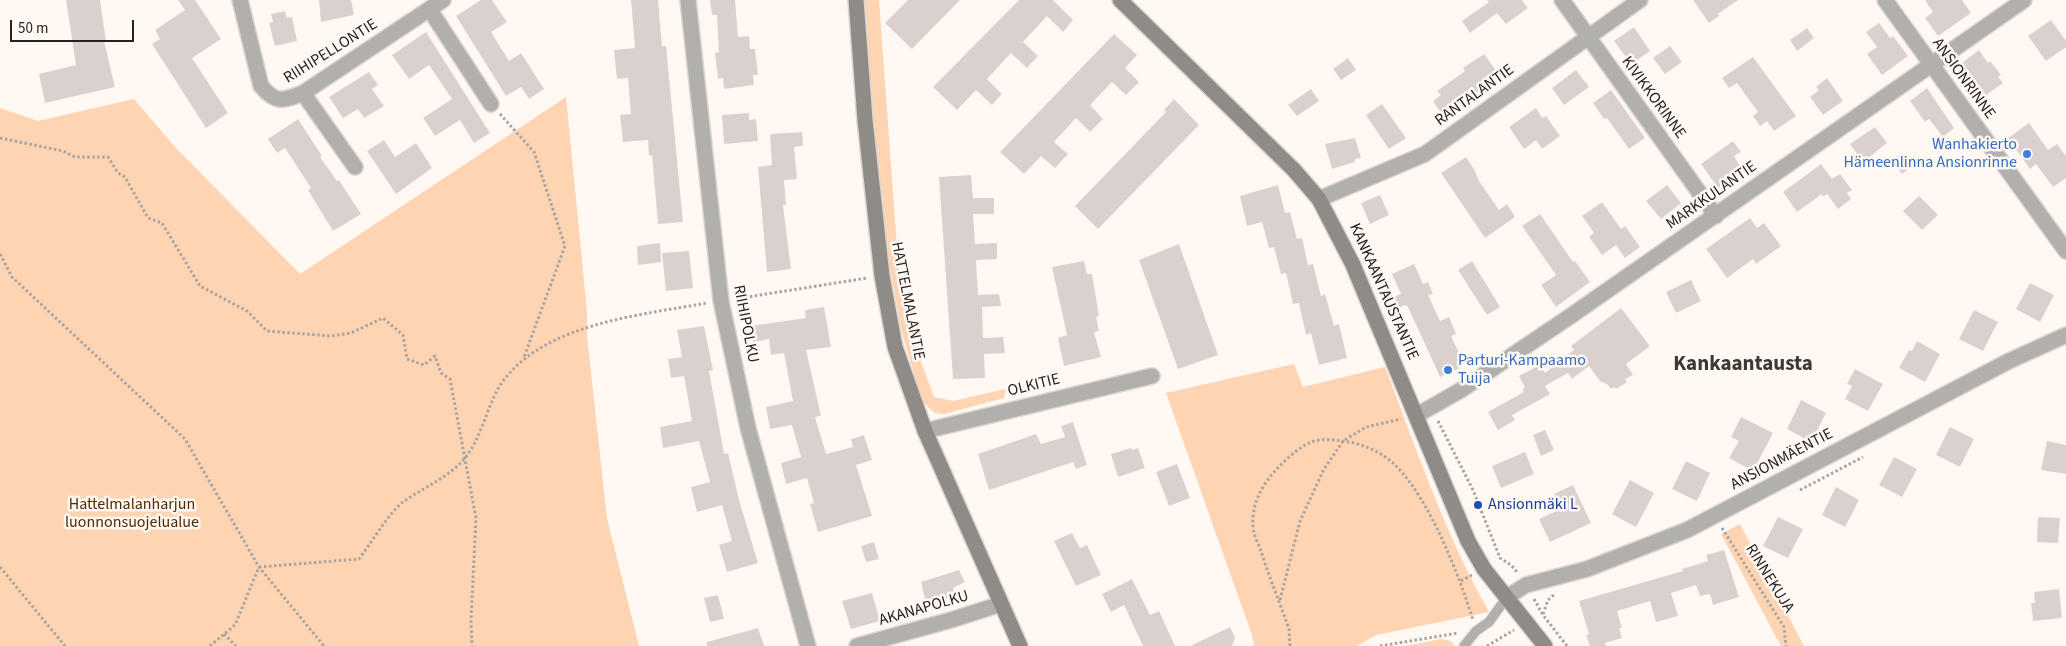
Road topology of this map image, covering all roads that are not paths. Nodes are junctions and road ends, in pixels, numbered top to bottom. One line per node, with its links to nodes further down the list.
1 (240, 0): 13 (street, RIIHIPELLONTIE)
2 (443, 0): 10 (street, RIIHIPELLONTIE)
3 (688, 0): 25 (street, RIIHIPOLKU)
4 (856, 0): 22 (street, HATTELMALANTIE)
5 (1120, 0): 16 (street, KANKAANTAUSTANTIE)
6 (1562, 0): 11 (street, KIVIKKORINNE)
7 (1640, 0): 11 (street, RANTALANTIE)
8 (1885, 0): 12 (street, ANSIONRINNE)
9 (2024, 0): 12 (street, MARKKULANTIE)
10 (430, 10): 13 (street, RIIHIPELLONTIE); 14 (street)
11 (1588, 36): 16 (street, RANTALANTIE); 17 (street, KIVIKKORINNE)
12 (1930, 64): 17 (street, MARKKULANTIE); 18 (street, ANSIONRINNE)
13 (303, 93): 15 (street)
14 (490, 104)
15 (355, 168)
16 (1319, 199): 21 (street, KANKAANTAUSTANTIE)
17 (1716, 216): 21 (street, MARKKULANTIE)
18 (2066, 251)
19 (2066, 336): 23 (street, ANSIONMÄENTIE)
20 (1152, 376): 22 (street, OLKITIE)
21 (1417, 415): 23 (street, KANKAANTAUSTANTIE)
22 (925, 431): 24 (street, HATTELMALANTIE)
23 (1507, 597): 28 (lane); 29 (street, KANKAANTAUSTANTIE)
24 (1001, 604): 26 (street, AKANAPOLKU); 27 (street, HATTELMALANTIE)
25 (808, 646)
26 (857, 646)
27 (1020, 646)
28 (1464, 646)
29 (1545, 646)

